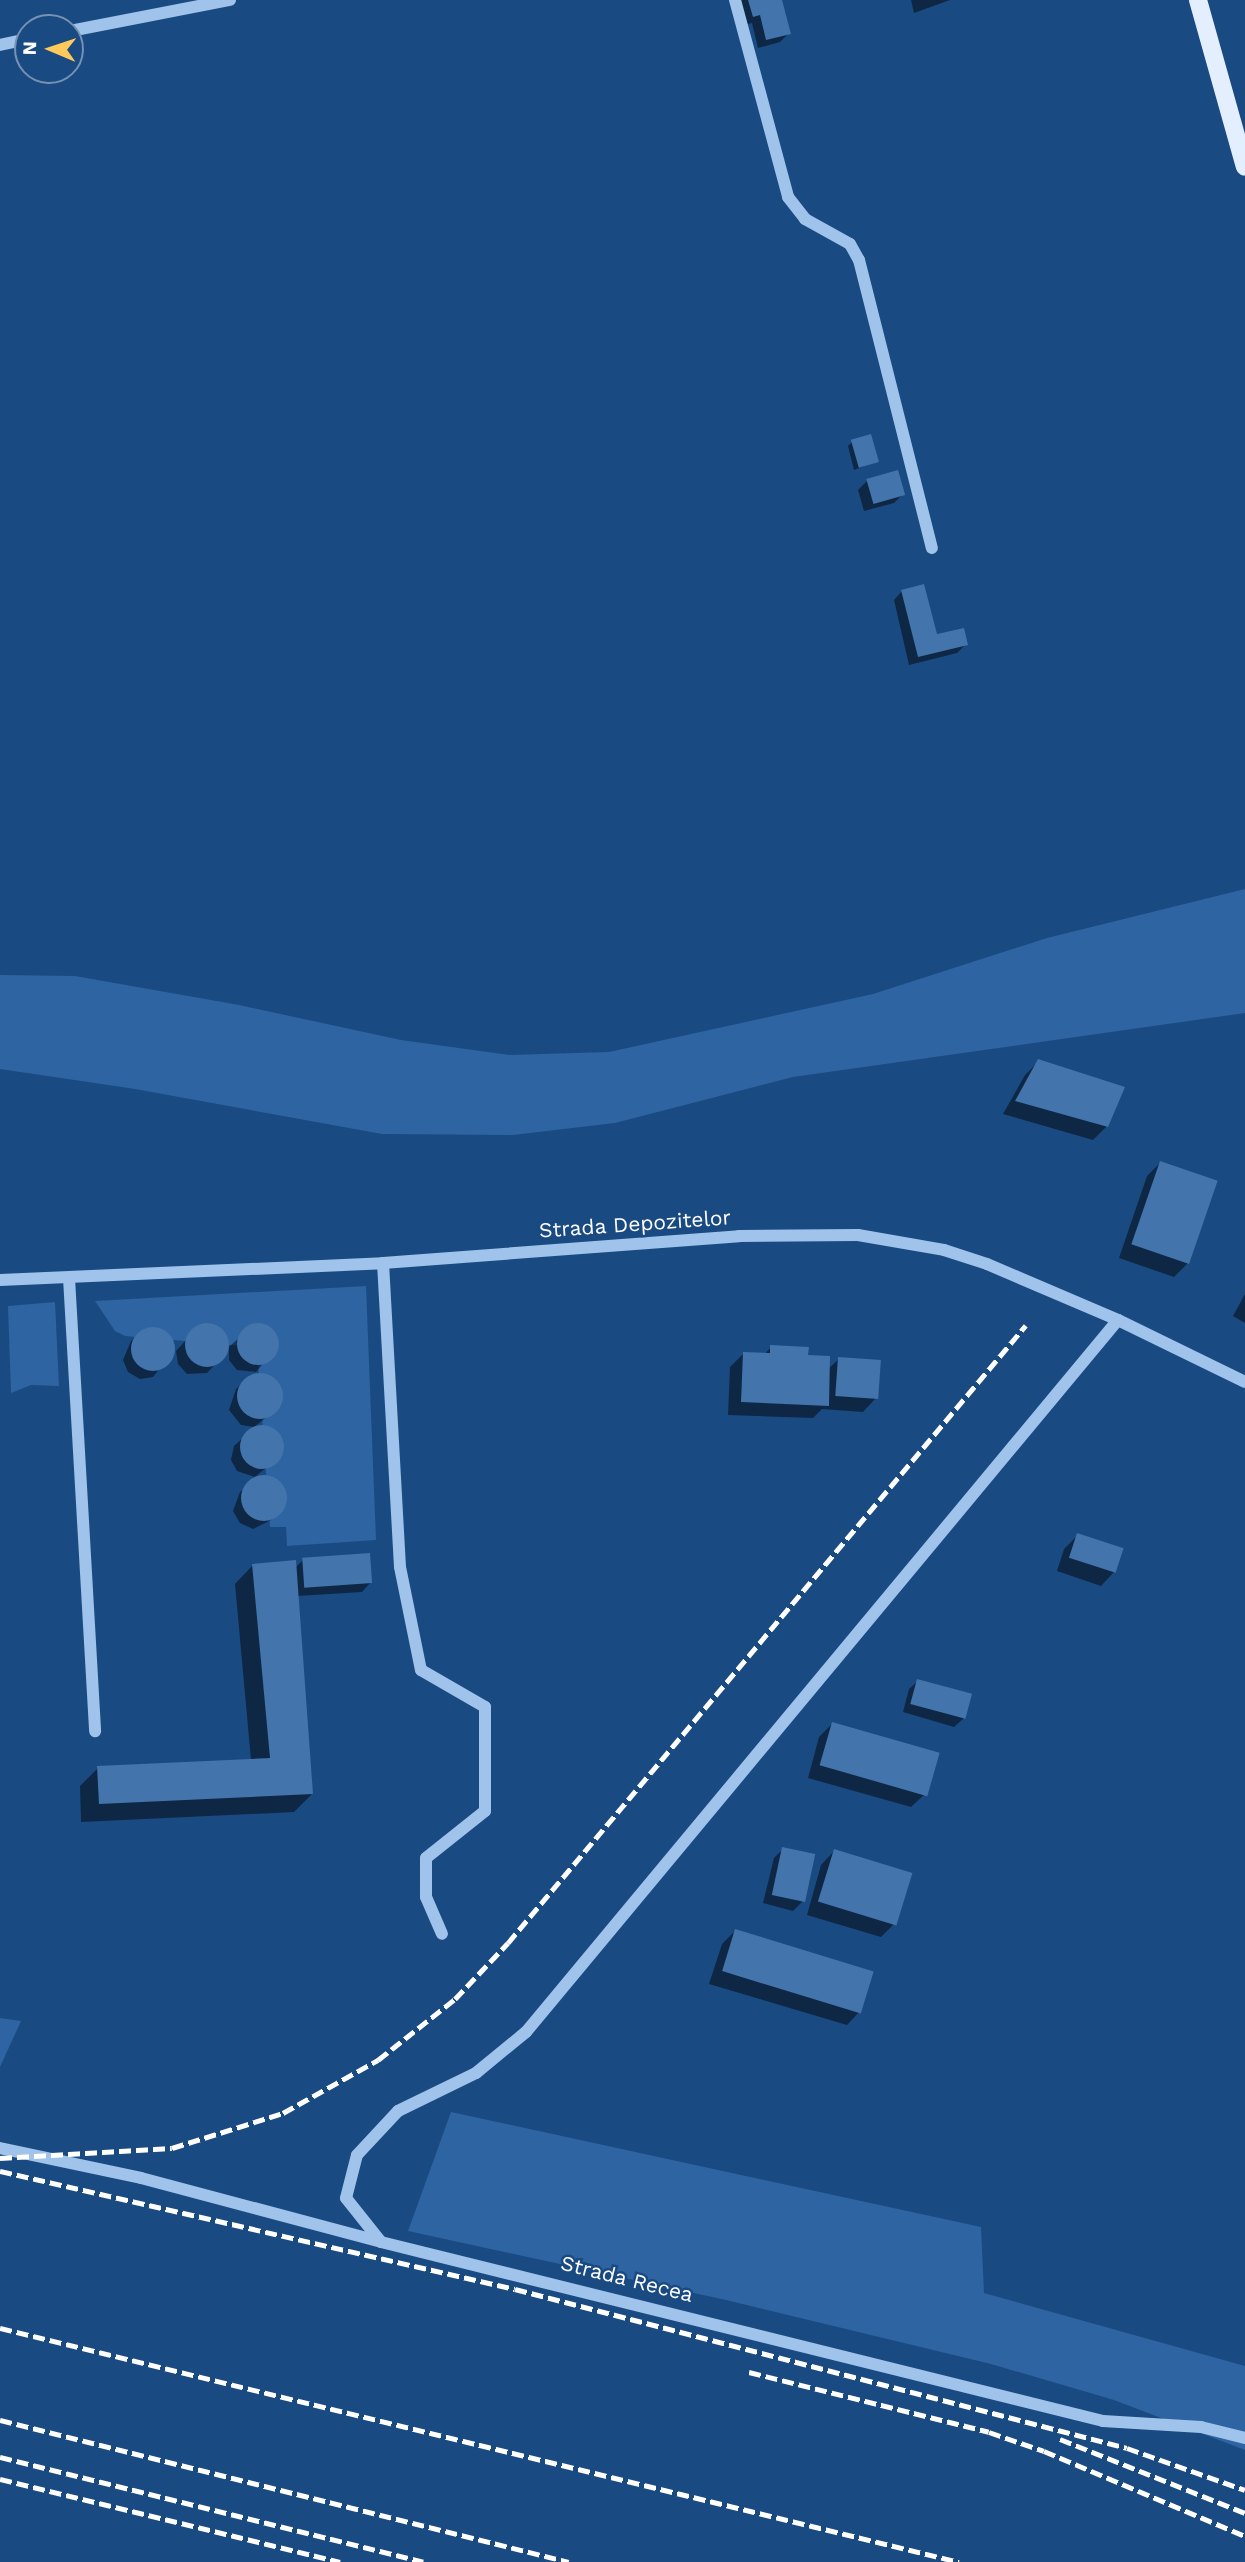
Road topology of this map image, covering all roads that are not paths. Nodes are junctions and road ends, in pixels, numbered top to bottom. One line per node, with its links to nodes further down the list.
1 (230, 0): 4 (street)
2 (735, 0): 6 (street)
3 (1198, 0): 5 (main road)
4 (84, 28)
5 (1245, 167)
6 (932, 548)
7 (383, 1263): 8 (street, Strada Depozitelor); 10 (street, Strada Depozitelor); 13 (street)
8 (69, 1278): 9 (street, Strada Depozitelor); 12 (street)
9 (0, 1280)
10 (1118, 1320): 11 (street, Strada Depozitelor); 15 (street)
11 (1245, 1382)
12 (95, 1731)
13 (442, 1934)
14 (0, 2148): 15 (street, Strada Recea)
15 (381, 2242): 16 (street, Strada Recea)
16 (1245, 2438)

